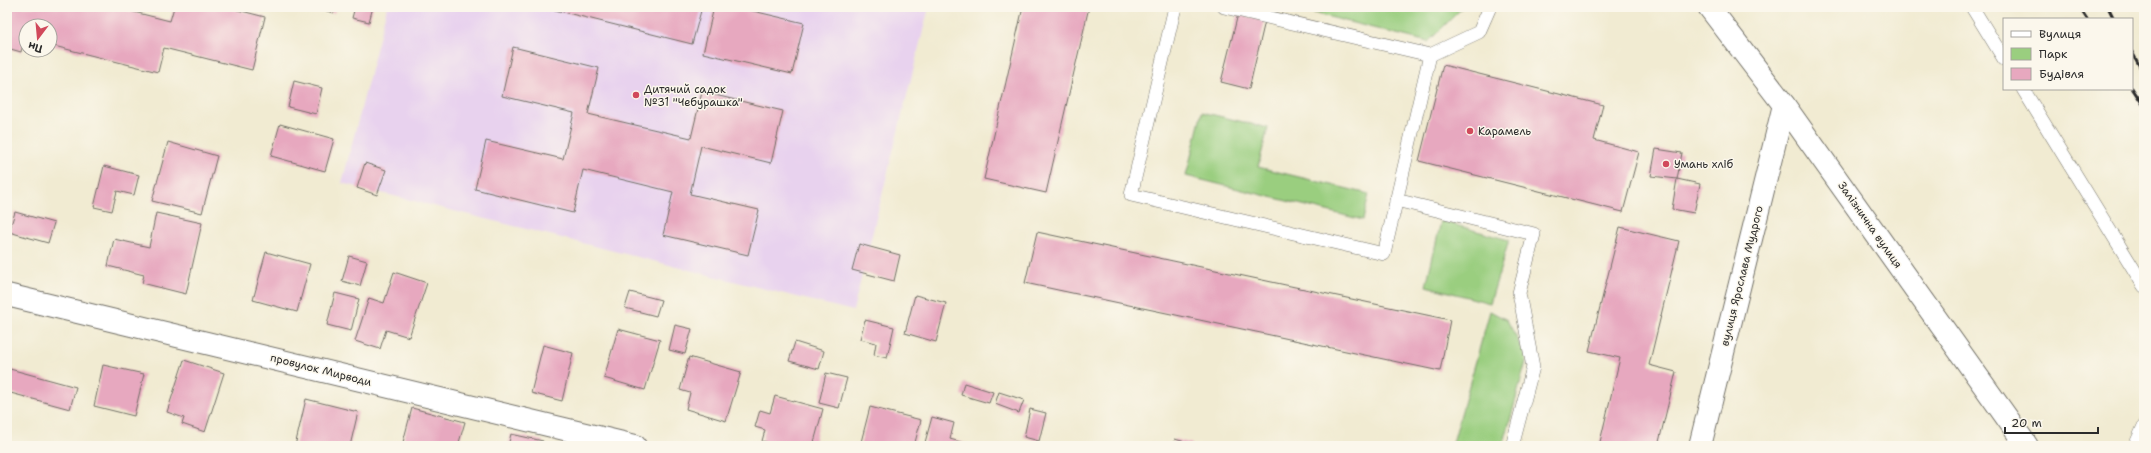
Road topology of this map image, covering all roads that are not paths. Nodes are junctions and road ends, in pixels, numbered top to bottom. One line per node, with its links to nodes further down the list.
1 (1174, 7): 10 (lane)
2 (1224, 7): 6 (lane)
3 (1490, 7): 6 (lane)
4 (1709, 7): 9 (street, Залізнична вулиця)
5 (1972, 7): 7 (lane)
6 (1430, 55): 10 (lane)
7 (2003, 57)
8 (2024, 90): 11 (lane)
9 (1784, 105): 15 (street, вулиця Ярослава Мудрого); 16 (street, Залізнична вулиця)
10 (1396, 200): 14 (lane)
11 (2144, 286)
12 (7, 295): 13 (street, провулок Мирводи)
13 (635, 446)
14 (1515, 446)
15 (1700, 446)
16 (2027, 446)

